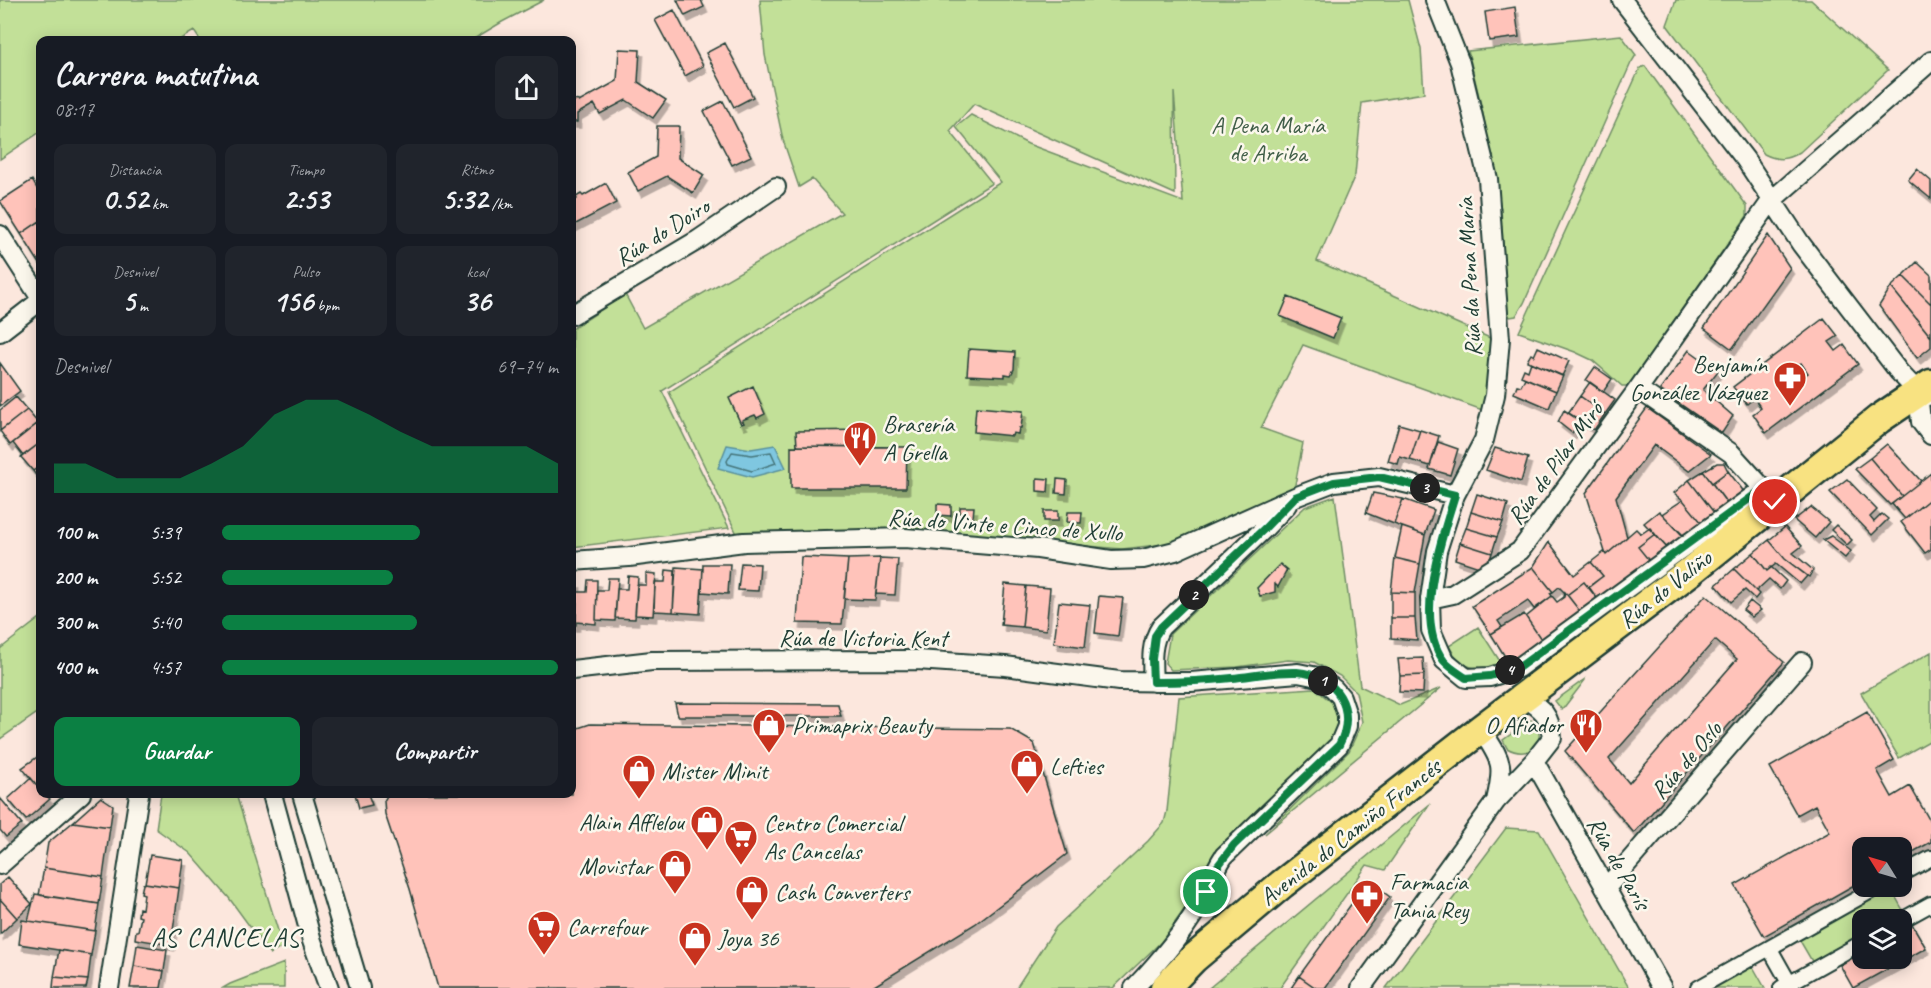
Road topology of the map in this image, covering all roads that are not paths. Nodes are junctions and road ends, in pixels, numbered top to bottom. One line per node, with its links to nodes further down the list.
1 (1435, 0): 14 (street, Rúa da Pena María)
2 (1622, 0): 5 (street)
3 (1931, 61): 5 (street, Rúa de Pilar Miró)
4 (777, 187): 9 (street, Rúa do Doiro)
5 (1771, 201): 11 (street, Rúa de Pilar Miró); 12 (street)
6 (0, 235): 7 (street)
7 (36, 291)
8 (36, 304): 10 (street)
9 (576, 313)
10 (0, 332)
11 (1638, 389): 15 (street); 18 (street, Rúa de Pilar Miró)
12 (1927, 391): 13 (street); 15 (main road, Rúa do Valiño)
13 (1931, 435)
14 (1455, 495): 16 (street, Rúa do Vinte e Cinco de Xullo); 18 (street, Rúa da Pena María)
15 (1769, 495): 21 (street, Rúa do Valiño); 23 (main road, Rúa do Valiño)
16 (1295, 497): 17 (street, Rúa do Vinte e Cinco de Xullo); 22 (street)
17 (576, 561)
18 (1430, 599): 21 (street, Rúa da Pena María)
19 (1802, 663): 35 (street, Rúa de Oslo)
20 (576, 670): 22 (street, Rúa de Victoria Kent)
21 (1466, 678)
22 (1153, 682): 46 (street, Rúa de Victoria Kent)
23 (1524, 697): 24 (main road, Rúa do Valiño); 26 (street)
24 (1481, 729): 25 (street); 42 (main road, Avenida do Camiño Francés)
25 (1500, 759): 26 (street); 31 (street)
26 (1534, 761): 31 (street); 35 (street, Rúa de París)
27 (76, 798): 33 (street)
28 (138, 798): 43 (street)
29 (273, 798): 44 (street)
30 (303, 798): 45 (street)
31 (1496, 801): 47 (street)
32 (1931, 858): 34 (street)
33 (0, 865)
34 (1912, 868)
35 (1606, 888): 48 (street, Rúa de París)
36 (1861, 897): 40 (street)
37 (1931, 904): 38 (street)
38 (1912, 914)
39 (1852, 948): 41 (street)
40 (1770, 949): 41 (street); 49 (street)
41 (1787, 986)
42 (1164, 987)
43 (109, 988)
44 (329, 988)
45 (360, 988)
46 (1134, 988)
47 (1361, 988)
48 (1662, 988)
49 (1698, 988)

